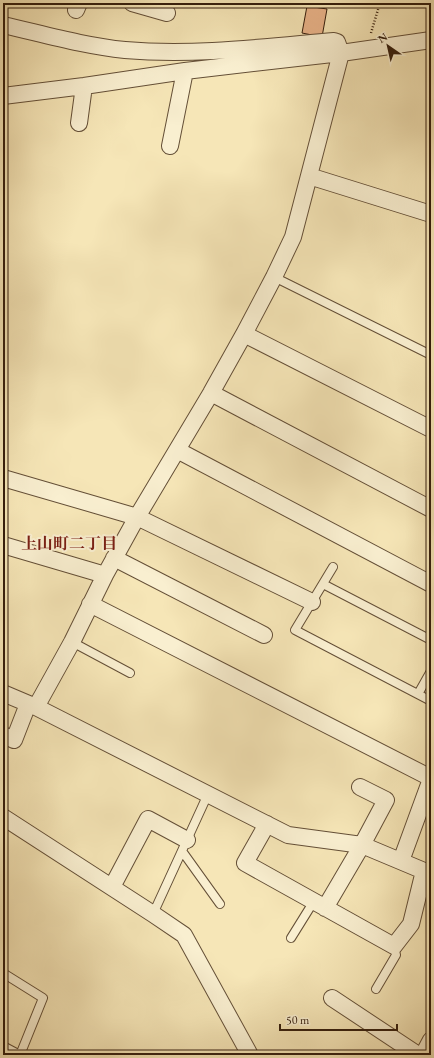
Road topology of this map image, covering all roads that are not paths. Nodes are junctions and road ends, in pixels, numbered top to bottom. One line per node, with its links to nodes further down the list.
1 (132, 3): 2 (street)
2 (167, 13)
3 (3, 25): 5 (street)
4 (431, 40): 5 (street)
5 (341, 53): 6 (street); 11 (street)
6 (185, 71): 7 (street); 10 (street)
7 (84, 86): 8 (street); 9 (street)
8 (3, 96)
9 (79, 123)
10 (170, 146)
11 (309, 176): 12 (street); 13 (street)
12 (431, 214)
13 (274, 277): 14 (street); 15 (lane)
14 (244, 334): 16 (street); 17 (street)
15 (431, 355)
16 (210, 393): 18 (street); 20 (street)
17 (431, 429)
18 (177, 450): 21 (street); 27 (street)
19 (3, 478): 21 (street)
20 (431, 509)
21 (136, 517): 23 (street); 28 (street)
22 (3, 545): 25 (street)
23 (114, 558): 25 (street); 30 (street)
24 (333, 567): 26 (lane)
25 (105, 575): 29 (street)
26 (323, 584): 28 (lane); 31 (lane)
27 (431, 584)
28 (312, 602): 36 (lane)
29 (90, 604): 32 (street); 40 (street)
30 (264, 635)
31 (431, 640)
32 (72, 642): 34 (lane); 38 (street)
33 (431, 670): 36 (lane)
34 (130, 673)
35 (3, 693): 38 (street)
36 (418, 694): 37 (lane)
37 (431, 700)
38 (32, 706): 39 (street); 42 (street)
39 (3, 735)
40 (431, 779): 47 (street)
41 (360, 787): 45 (street)
42 (208, 794): 44 (street); 46 (lane)
43 (3, 817): 48 (street)
44 (267, 824): 45 (street); 50 (street)
45 (362, 845): 47 (street); 50 (street)
46 (184, 846): 48 (street); 49 (lane); 51 (lane)
47 (401, 861): 53 (street)
48 (112, 887): 51 (street)
49 (220, 904)
50 (319, 904): 52 (lane); 53 (street)
51 (153, 914): 60 (street)
52 (291, 938)
53 (394, 946): 55 (lane)
54 (3, 973): 59 (lane)
55 (376, 989)
56 (332, 998): 61 (street)
57 (431, 1040): 62 (street)
58 (3, 1046): 59 (lane)
59 (20, 1055)
60 (250, 1055)
61 (418, 1055)
62 (423, 1055)

